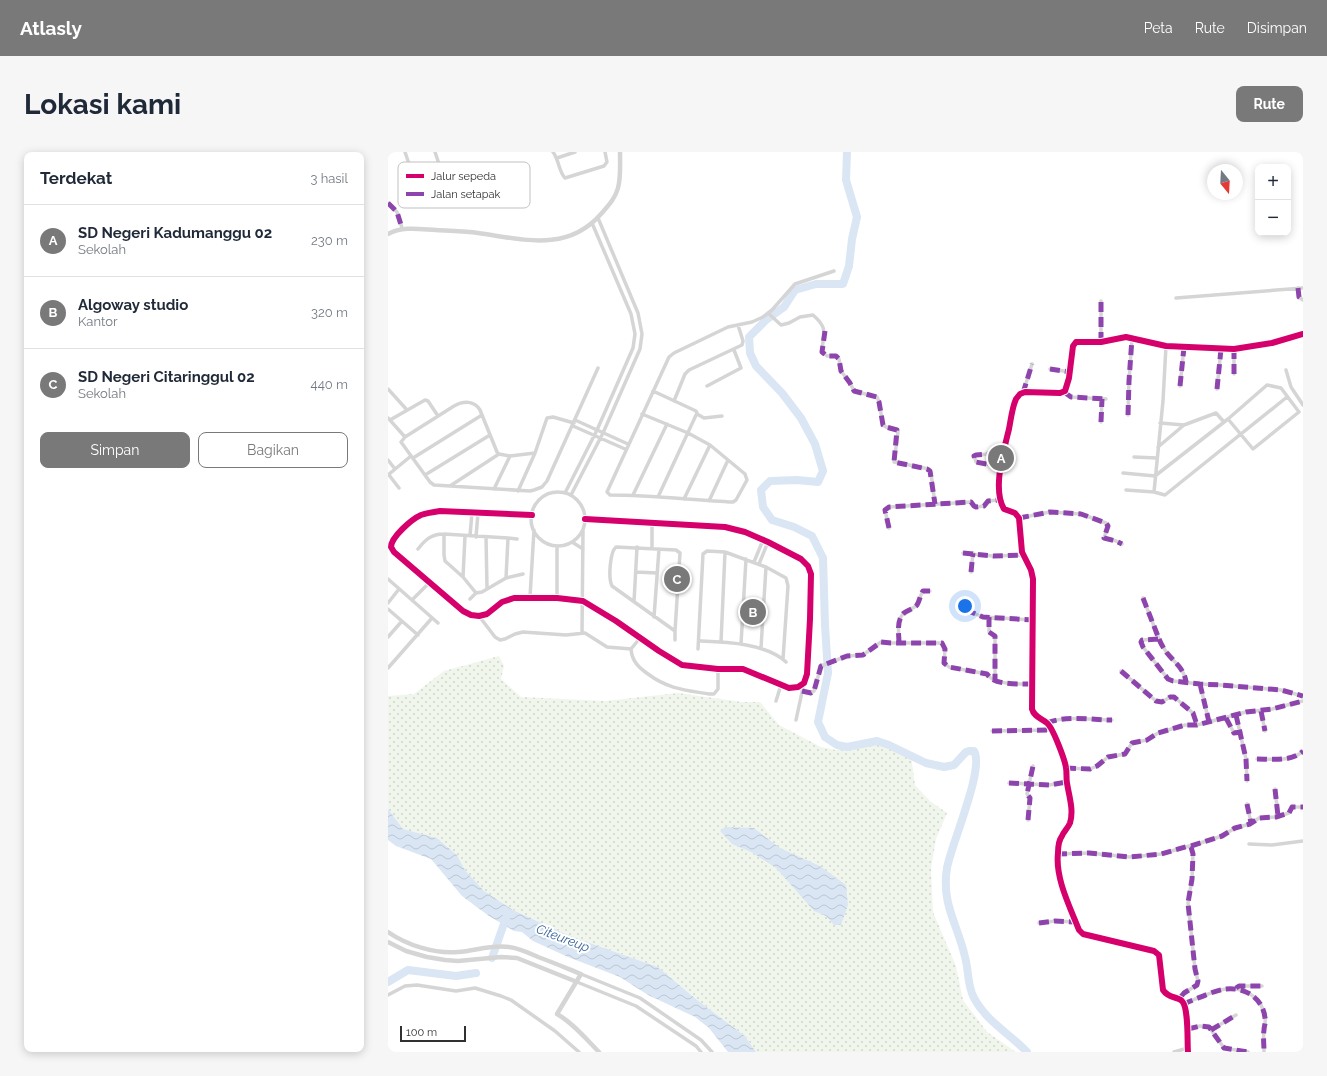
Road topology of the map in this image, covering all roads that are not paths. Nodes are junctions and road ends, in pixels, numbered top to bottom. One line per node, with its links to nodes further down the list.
1 (405, 152): 8 (street)
2 (435, 152): 9 (street)
3 (553, 152): 7 (street)
4 (575, 152): 7 (street)
5 (605, 152): 7 (street)
6 (620, 152): 11 (street)
7 (557, 158)
8 (408, 162)
9 (438, 162)
10 (388, 203): 13 (street)
11 (598, 218): 12 (street); 63 (street)
12 (592, 223): 13 (street); 62 (street)
13 (402, 228): 14 (street)
14 (388, 234)
15 (834, 271): 21 (street)
16 (1298, 288): 17 (street); 18 (street); 19 (street)
17 (1303, 288)
18 (1176, 298)
19 (1303, 300)
20 (1101, 301): 25 (street)
21 (769, 314): 22 (street); 102 (street)
22 (738, 324): 30 (street); 41 (street)
23 (1303, 334): 29 (street)
24 (1132, 338): 25 (street); 26 (street); 51 (street)
25 (1101, 342): 35 (street)
26 (1166, 346): 27 (street); 59 (street)
27 (1184, 346): 28 (street); 38 (street)
28 (1221, 348): 29 (street); 40 (street)
29 (1234, 349): 36 (street)
30 (734, 350): 37 (street); 45 (street)
31 (1032, 364): 43 (street)
32 (598, 368): 58 (street)
33 (1050, 369): 35 (street)
34 (1286, 370): 46 (street)
35 (1070, 372): 42 (street)
36 (1234, 374)
37 (707, 386)
38 (1180, 386)
39 (388, 388): 47 (street)
40 (1217, 389)
41 (653, 391): 45 (street); 48 (street)
42 (1064, 392): 43 (street); 56 (street)
43 (1023, 393): 78 (street)
44 (1287, 397): 55 (street); 65 (street); 65 (street)
45 (674, 401): 49 (street)
46 (1303, 405)
47 (407, 410): 52 (street); 54 (street)
48 (642, 414): 60 (street); 70 (street)
49 (697, 414): 53 (street); 64 (street)
50 (482, 415): 52 (street); 66 (street); 77 (street)
51 (1128, 415)
52 (438, 416): 68 (street)
53 (722, 416)
54 (389, 419): 68 (street)
55 (1228, 419): 57 (street); 65 (street)
56 (1101, 422)
57 (1224, 422): 61 (street); 88 (street)
58 (574, 423): 62 (street); 67 (street); 74 (street); 93 (street)
59 (1160, 423): 61 (street); 72 (street)
60 (667, 424): 64 (street); 97 (street)
61 (1184, 425): 72 (street)
62 (597, 430): 63 (street); 67 (street)
63 (603, 433): 69 (street); 70 (street)
64 (688, 433): 71 (street); 98 (street)
65 (1240, 434): 94 (street)
66 (490, 435): 75 (street); 87 (street)
67 (594, 435): 69 (street); 95 (street)
68 (405, 437): 77 (street)
69 (601, 438): 73 (street); 96 (street)
70 (628, 444): 73 (street)
71 (710, 445): 82 (street); 99 (street)
72 (1158, 447): 80 (street)
73 (625, 449): 97 (street)
74 (535, 453): 76 (street); 93 (street)
75 (499, 454): 76 (street); 89 (street)
76 (510, 456): 91 (street)
77 (412, 457): 84 (street); 87 (street)
78 (1003, 457): 83 (street); 83 (street)
79 (1134, 457): 80 (street)
80 (1157, 458): 88 (street)
81 (388, 460): 84 (street)
82 (728, 460): 101 (street); 101 (street)
83 (1001, 467): 100 (street)
84 (395, 469): 86 (street)
85 (1123, 473): 88 (street)
86 (388, 475): 90 (street)
87 (425, 475): 89 (street)
88 (1155, 476): 94 (street)
89 (449, 486): 91 (street)
90 (399, 488)
91 (494, 489): 93 (street)
92 (1126, 490): 94 (street)
93 (518, 491)
94 (1154, 492)
95 (565, 493): 96 (street); 105 (street)
96 (571, 495): 107 (street)
97 (633, 495): 98 (street)
98 (658, 496): 99 (street)
99 (684, 499): 101 (street)
100 (1000, 500): 102 (street); 106 (street)
101 (709, 501)
102 (935, 504): 109 (street)
103 (472, 512): 104 (street); 114 (street); 129 (street)
104 (478, 513): 105 (street); 115 (street)
105 (532, 516): 111 (street)
106 (1019, 518): 122 (street); 133 (street)
107 (585, 519): 108 (street); 110 (street)
108 (652, 523): 119 (street); 125 (street)
109 (889, 528)
110 (584, 529): 120 (street); 127 (street)
111 (534, 530): 123 (street); 150 (street)
112 (444, 534): 113 (street); 126 (street); 142 (street)
113 (465, 536): 114 (street); 142 (street)
114 (470, 536): 115 (street)
115 (476, 537): 116 (street)
116 (486, 537): 117 (street); 146 (street)
117 (508, 538): 118 (street); 143 (street)
118 (517, 539)
119 (763, 540): 121 (street); 135 (street)
120 (572, 542): 123 (street); 127 (street)
121 (768, 542): 136 (street); 189 (street)
122 (1122, 544)
123 (557, 546): 151 (street)
124 (637, 547): 125 (street); 138 (street); 157 (street)
125 (652, 548): 128 (street)
126 (418, 549)
127 (583, 549): 155 (street)
128 (659, 549): 141 (street); 169 (street)
129 (390, 550): 145 (street)
130 (725, 552): 134 (street); 176 (street); 177 (street)
131 (963, 553): 132 (street)
132 (973, 553): 133 (street); 139 (street)
133 (1023, 555): 166 (street)
134 (746, 559): 135 (street); 156 (street)
135 (754, 562): 136 (street)
136 (759, 564): 137 (street)
137 (766, 567): 158 (street); 183 (street)
138 (636, 572): 141 (street); 157 (street)
139 (970, 572)
140 (523, 574): 143 (street)
141 (657, 574): 163 (street)
142 (463, 577): 149 (street)
143 (506, 578): 146 (street)
144 (388, 579): 147 (street)
145 (429, 582): 154 (street); 162 (street)
146 (487, 588): 149 (street)
147 (399, 589): 154 (street); 159 (street)
148 (930, 591): 178 (street)
149 (476, 593): 153 (street)
150 (530, 597): 151 (street); 162 (street)
151 (557, 598): 155 (street)
152 (1143, 598): 174 (street)
153 (470, 599)
154 (412, 600): 165 (street)
155 (583, 601): 170 (street); 173 (street)
156 (744, 601): 158 (street); 179 (street)
157 (634, 602): 163 (street)
158 (764, 602): 180 (street)
159 (388, 603)
160 (388, 609): 167 (street)
161 (966, 610): 164 (street)
162 (479, 616): 170 (street)
163 (654, 617): 169 (street)
164 (989, 617): 166 (street); 188 (street)
165 (432, 618): 168 (street); 171 (street)
166 (1033, 620): 191 (street)
167 (402, 621): 171 (street); 172 (street)
168 (438, 623)
169 (675, 631): 175 (street)
170 (582, 633): 181 (street)
171 (418, 635): 185 (street)
172 (388, 637)
173 (640, 638): 181 (street); 186 (street)
174 (1158, 639): 190 (street); 190 (street)
175 (675, 640)
176 (698, 641): 177 (street); 182 (street)
177 (721, 642): 179 (street)
178 (899, 643): 188 (street); 194 (street)
179 (741, 644): 180 (street)
180 (761, 648): 183 (street)
181 (632, 649): 186 (street)
182 (698, 649)
183 (783, 659): 184 (street)
184 (786, 662)
185 (388, 668)
186 (718, 670): 193 (street)
187 (1121, 671): 205 (street)
188 (995, 681): 191 (street)
189 (804, 683): 193 (street); 194 (street)
190 (1186, 683): 192 (street)
191 (1032, 684): 204 (street)
192 (1200, 684): 195 (street); 203 (street)
193 (781, 685): 196 (street)
194 (802, 691): 201 (street)
195 (1303, 696)
196 (776, 701)
197 (1303, 701): 198 (street)
198 (1261, 711): 199 (street); 208 (street)
199 (1236, 715): 200 (street); 209 (street)
200 (1226, 718): 203 (street); 209 (street)
201 (796, 720)
202 (1112, 720): 204 (street)
203 (1208, 722): 205 (street)
204 (1047, 723): 206 (street)
205 (1197, 725): 213 (street)
206 (1052, 730): 207 (street); 213 (street)
207 (992, 731)
208 (1264, 731)
209 (1241, 732): 214 (street)
210 (1303, 751): 211 (street)
211 (1257, 759)
212 (1033, 766): 217 (street)
213 (1066, 768): 215 (street)
214 (1247, 781)
215 (1067, 782): 217 (street); 227 (street)
216 (1009, 783): 217 (street)
217 (1030, 784): 222 (street)
218 (1275, 788): 221 (street)
219 (1247, 804): 223 (street)
220 (1303, 807): 221 (street)
221 (1278, 816): 223 (street)
222 (1028, 820)
223 (1252, 823): 226 (street)
224 (1303, 841): 225 (street)
225 (1249, 844)
226 (1191, 846): 227 (street); 237 (street)
227 (1057, 854): 228 (street)
228 (1076, 922): 229 (street); 237 (street)
229 (1039, 923)
230 (388, 932): 232 (street)
231 (388, 942): 233 (street)
232 (581, 974): 233 (street); 246 (street)
233 (577, 982): 244 (street); 245 (street)
234 (1262, 986): 235 (street)
235 (1235, 989): 238 (street); 249 (street)
236 (388, 995): 243 (street)
237 (1179, 999): 238 (street)
238 (1184, 1005): 240 (street)
239 (1236, 1015): 241 (street)
240 (1188, 1029): 241 (street); 242 (street)
241 (1211, 1030): 248 (street)
242 (1188, 1050): 247 (street)
243 (579, 1052)
244 (599, 1052)
245 (701, 1052)
246 (712, 1052)
247 (1174, 1052)
248 (1248, 1052)
249 (1264, 1052)

